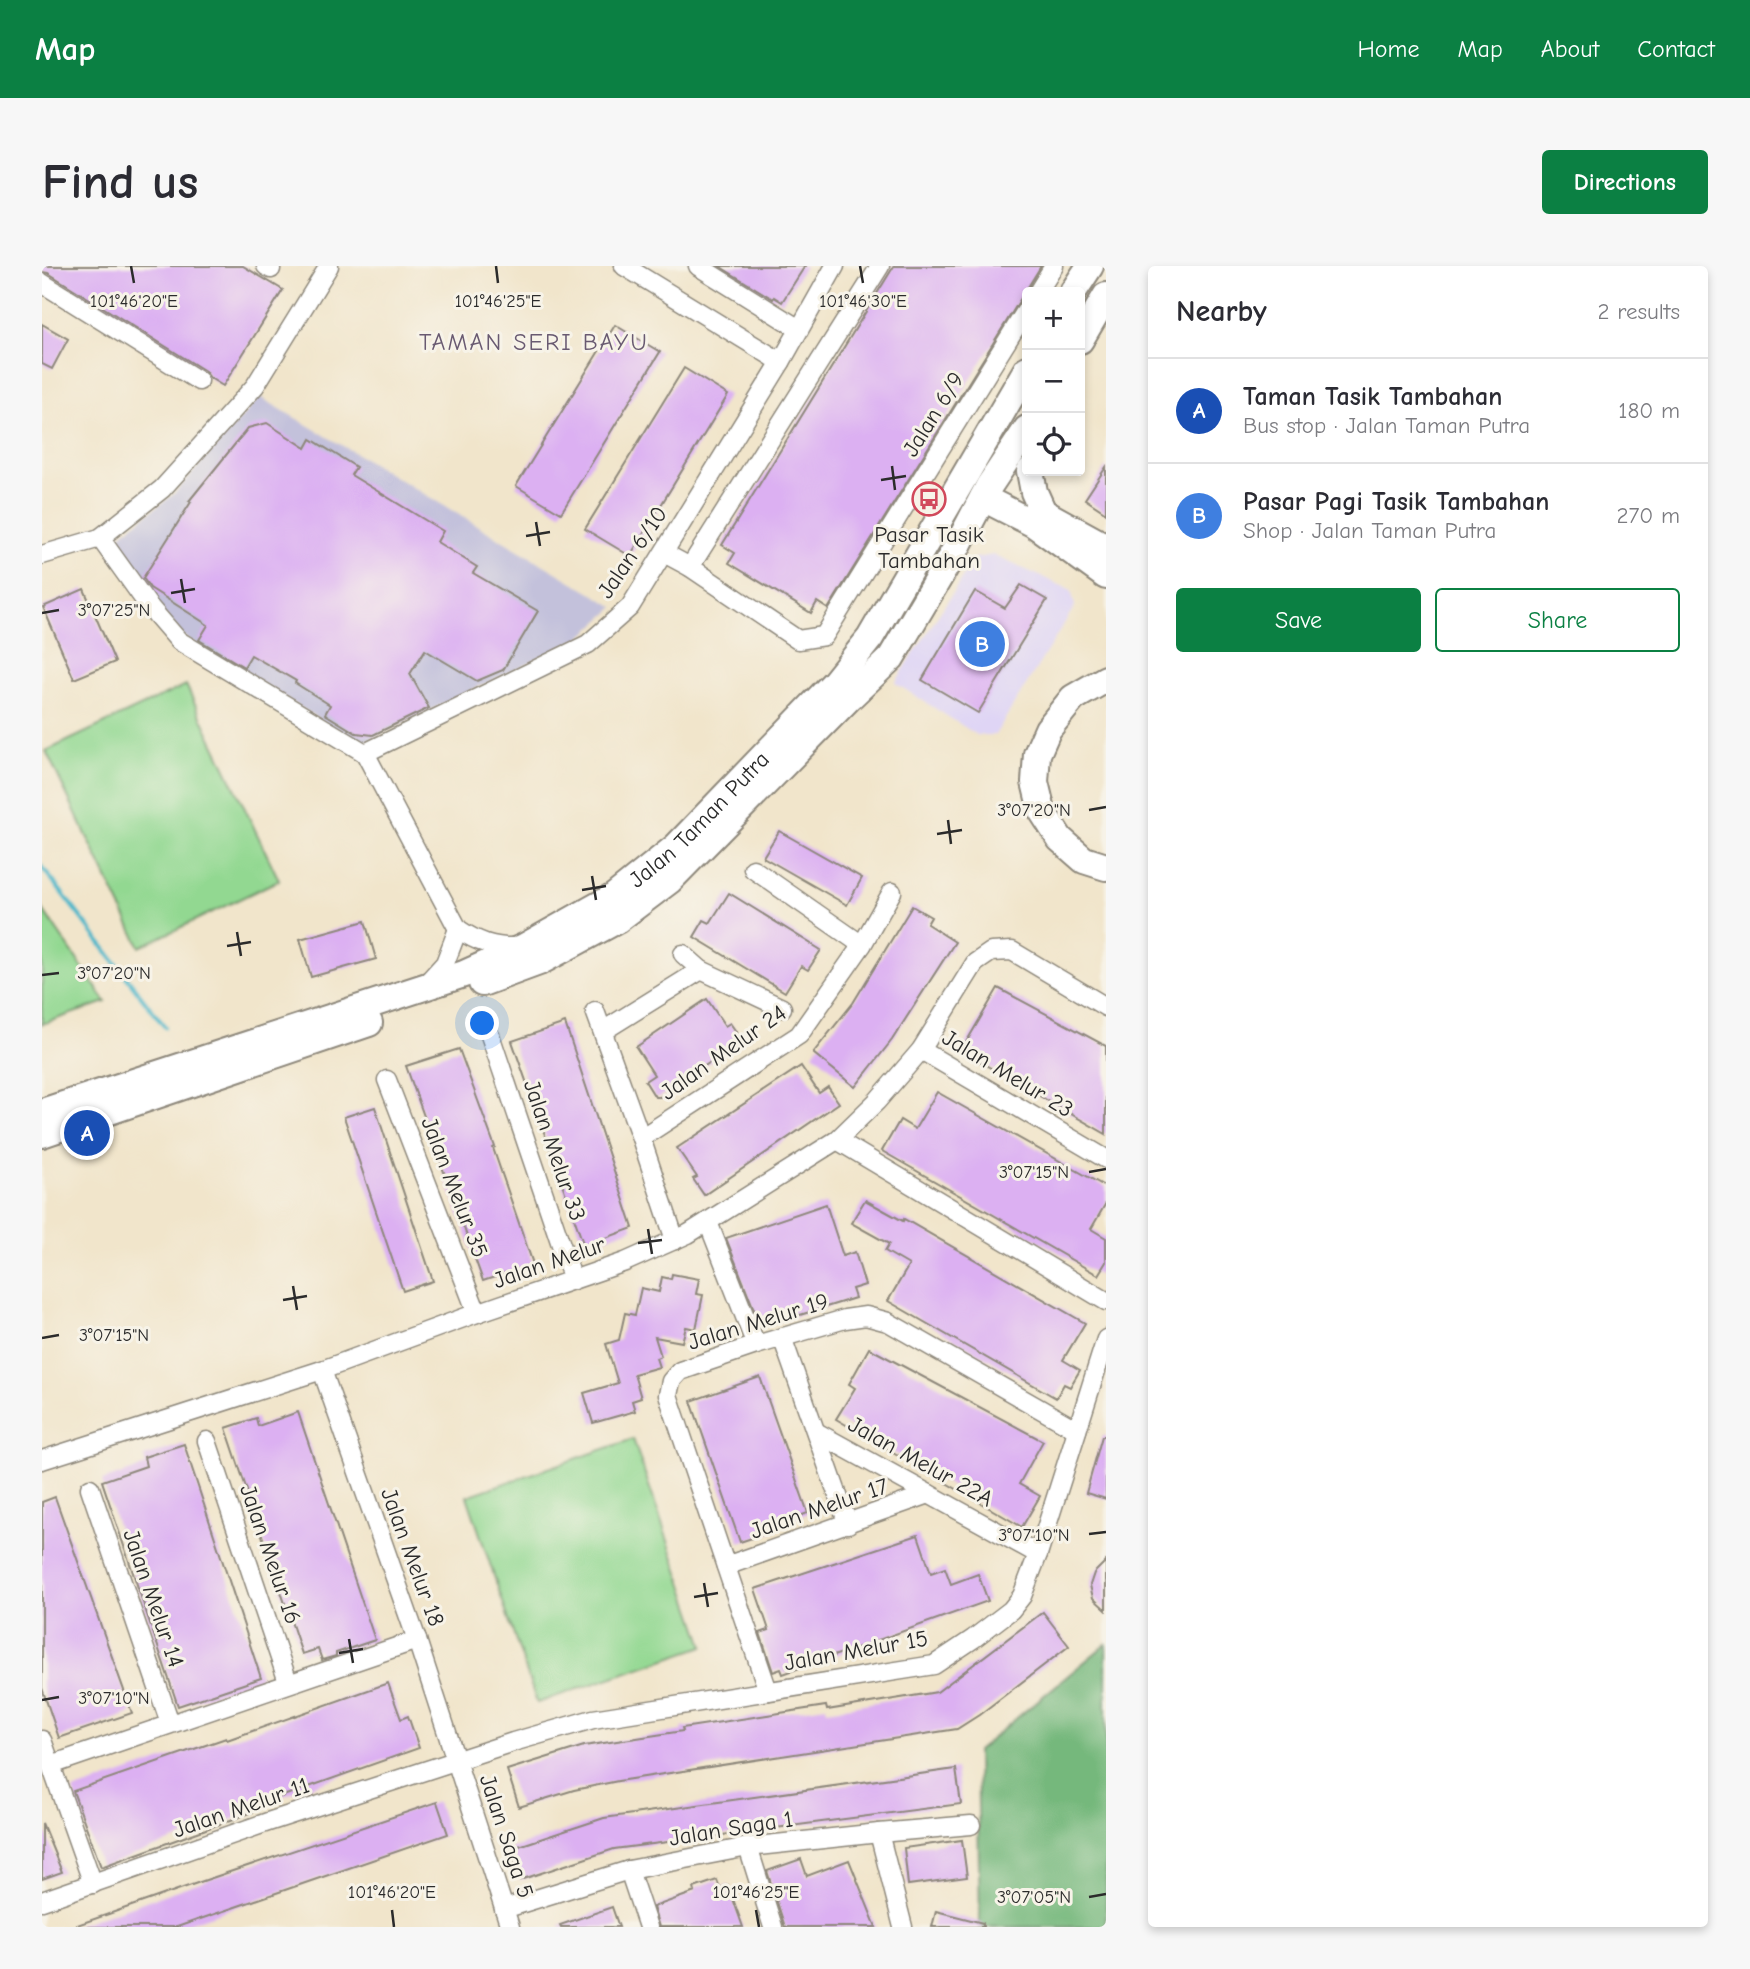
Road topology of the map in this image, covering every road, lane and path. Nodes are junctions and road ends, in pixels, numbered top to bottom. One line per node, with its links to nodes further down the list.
1 (330, 266): 23 (street)
2 (624, 266): 15 (street)
3 (698, 266): 13 (street)
4 (835, 266): 13 (street, Jalan 6/10)
5 (880, 266): 28 (street)
6 (1054, 266): 9 (street)
7 (1090, 266): 10 (street)
8 (42, 283): 17 (street)
9 (1041, 287)
10 (1076, 287)
11 (1106, 296): 14 (street)
12 (1022, 317): 28 (street, Jalan 6/9)
13 (799, 329): 15 (street, Jalan 6/10)
14 (1085, 332)
15 (781, 362): 26 (street, Jalan 6/10)
16 (1022, 378): 30 (street, Jalan Taman Putra)
17 (199, 381)
18 (1022, 398): 21 (street)
19 (1022, 436): 21 (street, Jalan Taman Putra)
20 (1031, 476): 22 (street)
21 (983, 490): 22 (street); 24 (street, Jalan Taman Putra); 30 (street)
22 (1038, 518): 24 (street); 25 (street); 29 (street)
23 (100, 538): 27 (street); 32 (street)
24 (957, 547): 49 (street, Jalan Taman Putra)
25 (1106, 547)
26 (664, 553): 28 (street, Jalan 6/9); 32 (street, Jalan 6/10)
27 (42, 555)
28 (690, 567)
29 (1106, 576)
30 (870, 638): 38 (street, Jalan Taman Putra)
31 (1106, 680): 33 (street)
32 (365, 753): 36 (street)
33 (1106, 867)
34 (753, 869): 37 (street)
35 (892, 892): 37 (street, Jalan Melur 24)
36 (458, 929): 38 (street); 41 (street)
37 (862, 946): 52 (street, Jalan Melur 24)
38 (524, 947): 41 (street, Jalan Taman Putra)
39 (683, 954): 40 (street)
40 (701, 970): 43 (street); 45 (street)
41 (424, 986): 49 (street, Jalan Taman Putra)
42 (1106, 1007): 47 (street, Jalan Melur)
43 (782, 1008)
44 (595, 1011): 45 (street)
45 (603, 1031): 52 (street)
46 (490, 1035): 57 (street, Jalan Melur 33)
47 (921, 1050): 53 (street, Jalan Melur); 54 (street, Jalan Melur 23)
48 (387, 1080): 59 (street, Jalan Melur 35)
49 (159, 1084): 50 (street, Jalan Taman Putra); 51 (street, Jalan Taman Putra)
50 (42, 1112)
51 (42, 1134)
52 (641, 1138): 56 (street)
53 (837, 1140): 55 (street, Jalan Melur); 58 (street)
54 (1106, 1159)
55 (708, 1222): 56 (street, Jalan Melur); 62 (street)
56 (675, 1240): 57 (street, Jalan Melur)
57 (573, 1280): 59 (street, Jalan Melur)
58 (1106, 1301)
59 (477, 1313): 63 (street, Jalan Melur)
60 (782, 1337): 62 (street, Jalan Melur 19); 64 (street, Jalan Melur 19); 65 (street)
61 (1106, 1339): 64 (street, Jalan Melur 15)
62 (756, 1345): 72 (street, Jalan Melur 19)
63 (322, 1370): 67 (street, Jalan Melur); 73 (street, Jalan Melur 18)
64 (1077, 1430): 71 (street, Jalan Melur 15)
65 (816, 1432): 69 (street, Jalan Melur 22A); 70 (street)
66 (207, 1441): 74 (street, Jalan Melur 16)
67 (42, 1460)
68 (90, 1488): 76 (street, Jalan Melur 14)
69 (929, 1494): 70 (street, Jalan Melur 17); 71 (street, Jalan Melur 22A)
70 (848, 1524): 72 (street, Jalan Melur 17)
71 (1038, 1554): 75 (street, Jalan Melur 15)
72 (726, 1566): 75 (street, Jalan Melur 19)
73 (417, 1640): 74 (street); 78 (street, Jalan Melur 18)
74 (288, 1682): 76 (street)
75 (768, 1690): 78 (street, Jalan Melur 15)
76 (170, 1723): 79 (street)
77 (42, 1740): 79 (street)
78 (456, 1760): 84 (street, Jalan Melur 11); 86 (street, Jalan Saga 5)
79 (51, 1765): 84 (street)
80 (971, 1825): 81 (street, Jalan Saga 1)
81 (879, 1833): 82 (street, Jalan Saga 1); 90 (street)
82 (748, 1847): 83 (street, Jalan Saga 1); 89 (street)
83 (629, 1870): 86 (street, Jalan Saga 1); 88 (street)
84 (93, 1884): 85 (street, Jalan Melur 11)
85 (42, 1901)
86 (504, 1909): 87 (street, Jalan Saga 5)
87 (510, 1927)
88 (648, 1927)
89 (773, 1927)
90 (903, 1927)

